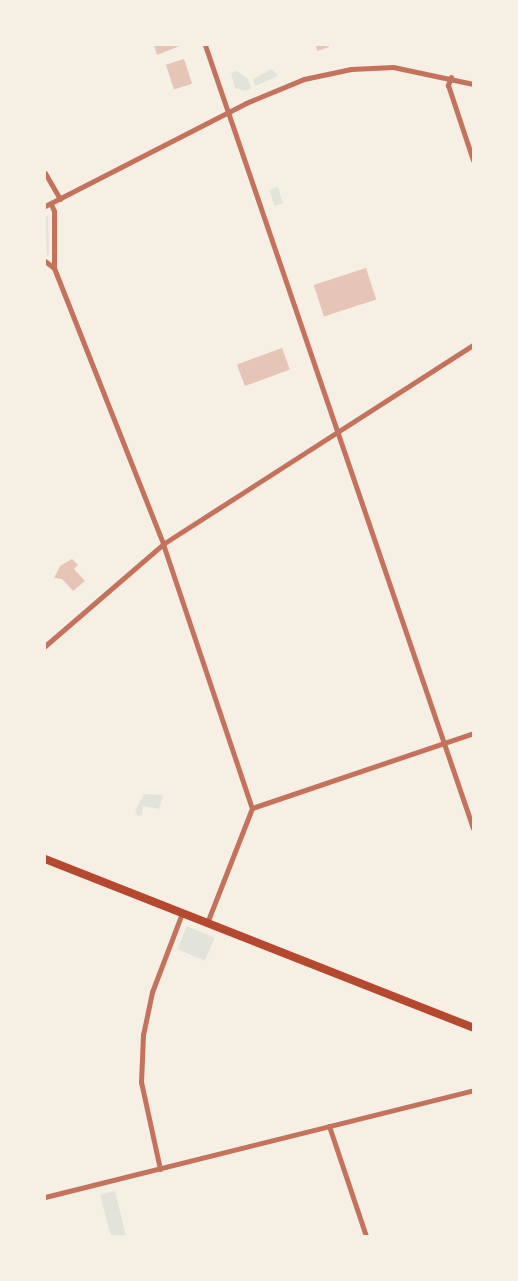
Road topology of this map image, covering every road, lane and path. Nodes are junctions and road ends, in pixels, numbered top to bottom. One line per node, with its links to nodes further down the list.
1 (206, 45): 4 (street)
2 (451, 77): 3 (street); 4 (street); 5 (street)
3 (473, 84)
4 (229, 112): 7 (street); 12 (street)
5 (473, 160)
6 (45, 173): 7 (street)
7 (60, 199): 8 (street)
8 (48, 205): 10 (street)
9 (45, 261): 10 (street)
10 (54, 268): 13 (street)
11 (473, 345): 12 (street)
12 (338, 432): 13 (street); 16 (street)
13 (163, 544): 14 (street); 17 (street)
14 (45, 646)
15 (473, 733): 16 (street)
16 (444, 742): 17 (street); 18 (street)
17 (252, 808): 21 (street)
18 (473, 828)
19 (45, 859): 20 (main road)
20 (182, 913): 21 (main road); 25 (street)
21 (207, 923): 22 (main road)
22 (473, 1028)
23 (473, 1090): 24 (street)
24 (328, 1126): 25 (street); 27 (street)
25 (160, 1169): 26 (street)
26 (45, 1197)
27 (366, 1236)

